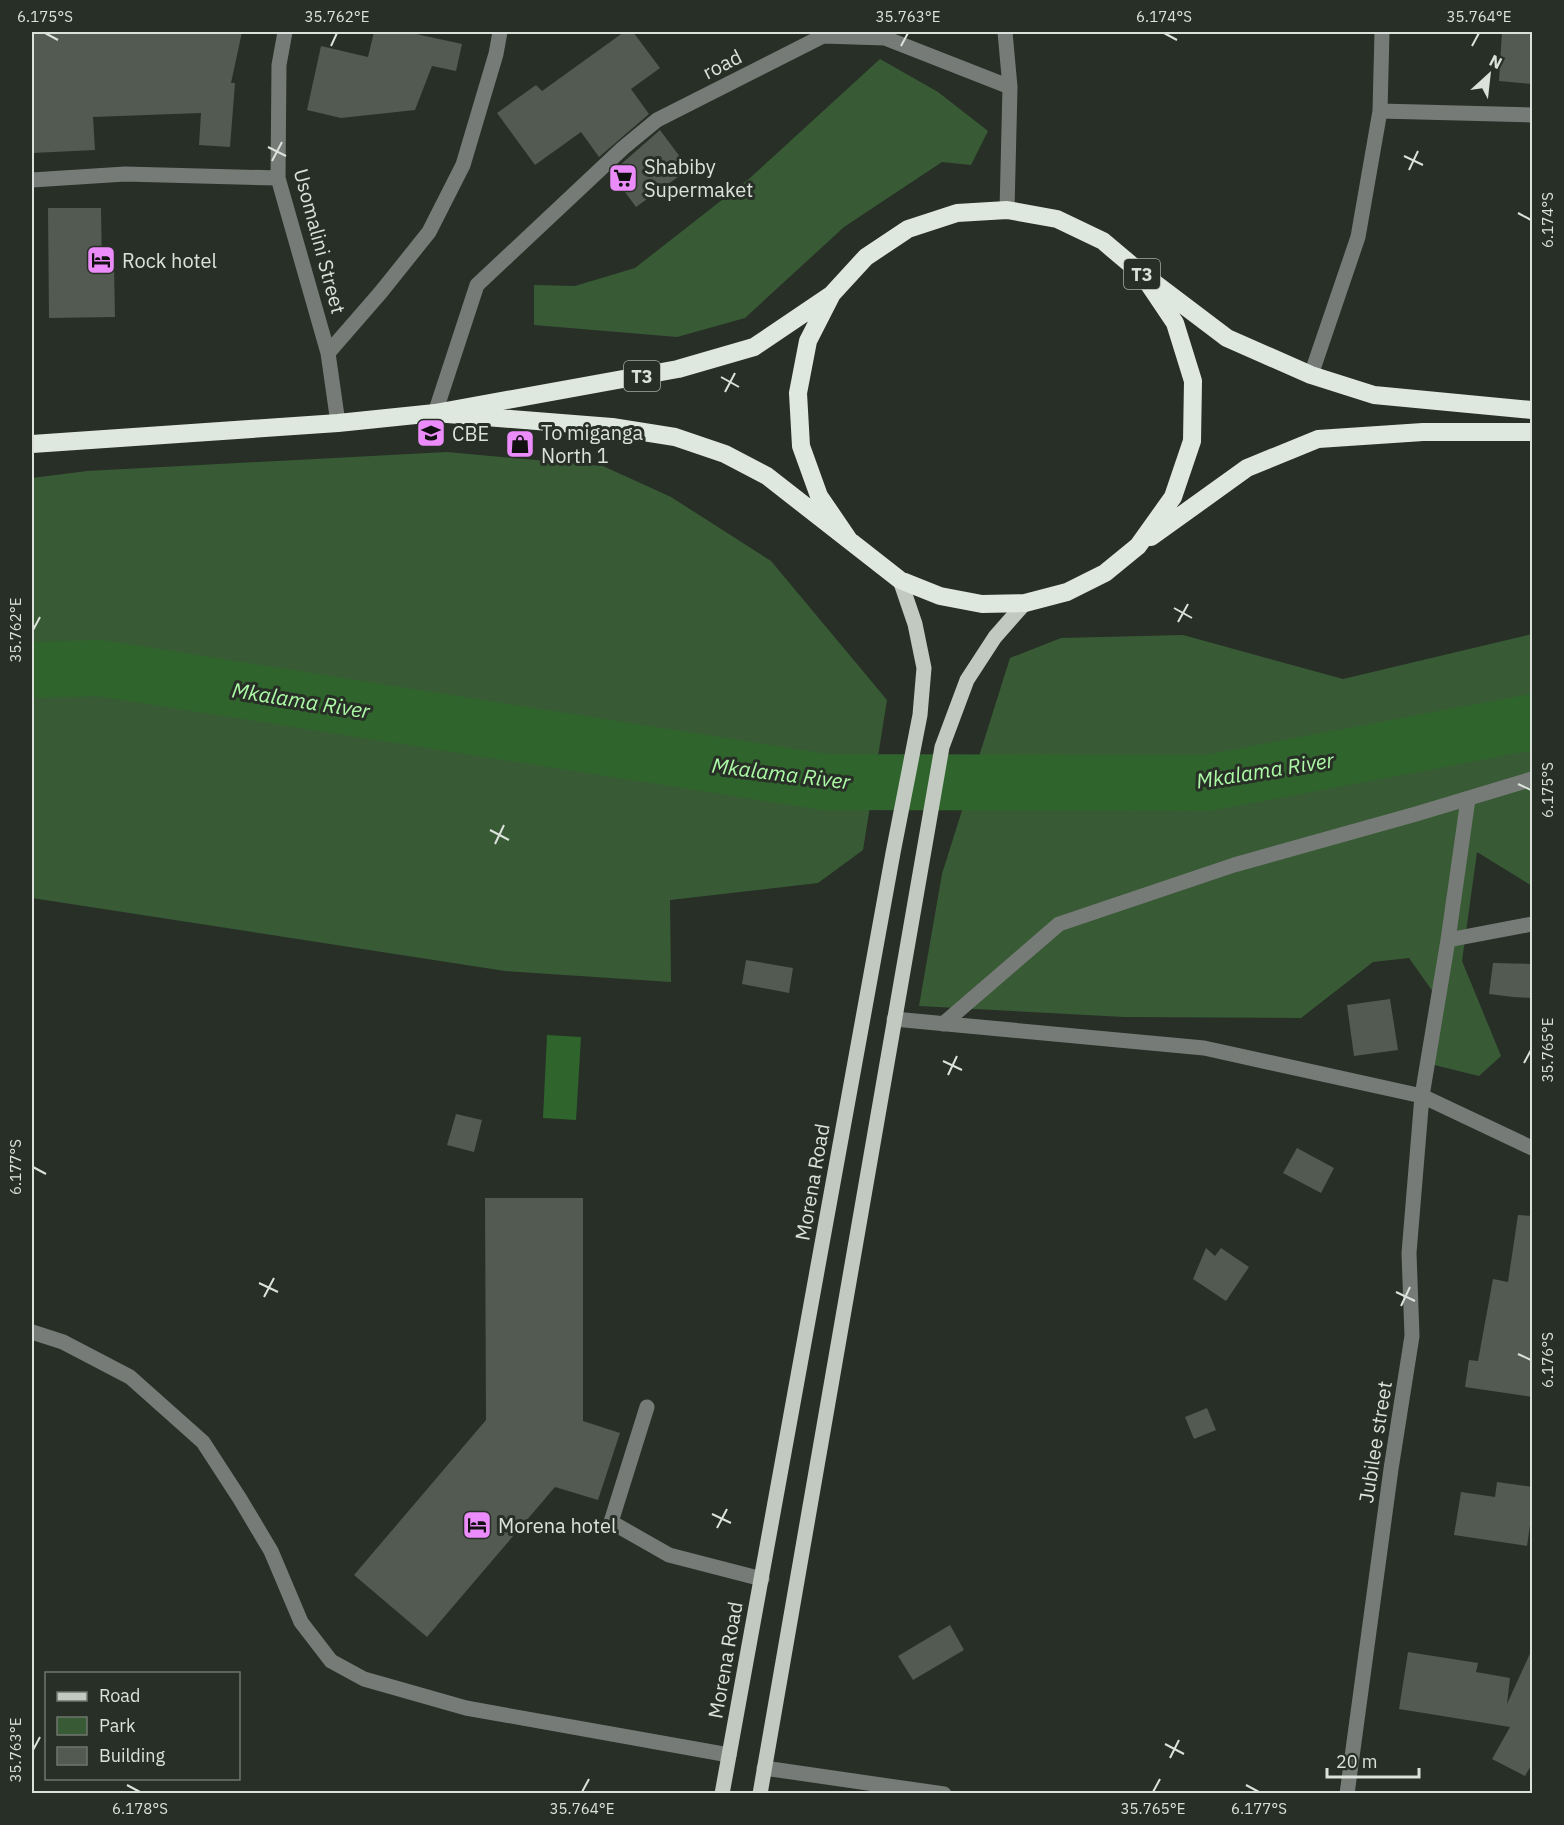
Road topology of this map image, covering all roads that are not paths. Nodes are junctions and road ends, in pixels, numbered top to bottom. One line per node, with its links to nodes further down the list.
1 (285, 32): 8 (street, Usomalini Street)
2 (501, 32): 13 (street)
3 (1005, 32): 5 (street)
4 (1382, 32): 6 (street)
5 (1010, 87): 10 (street); 16 (street, road)
6 (1380, 111): 7 (street); 14 (street)
7 (1533, 115)
8 (278, 178): 9 (street); 13 (street, Usomalini Street)
9 (32, 180)
10 (1007, 210): 11 (highway, T3); 12 (highway, T3)
11 (1142, 274): 14 (highway, T3); 21 (highway, T3)
12 (832, 294): 16 (highway, T3); 20 (highway, T3)
13 (328, 353): 17 (street, Usomalini Street)
14 (1311, 375): 15 (highway, T3)
15 (1533, 410)
16 (435, 413): 17 (highway, T3); 20 (highway, T3)
17 (338, 423): 19 (highway, T3)
18 (1533, 432): 21 (highway, T3)
19 (32, 444)
20 (849, 540): 22 (highway, T3)
21 (1138, 546): 23 (highway, T3)
22 (900, 580): 23 (highway, T3); 34 (main road, Morena Road)
23 (1025, 603): 28 (main road)
24 (1533, 779): 25 (street)
25 (1468, 799): 27 (street, Jubilee street); 29 (street)
26 (1533, 924): 27 (street)
27 (1448, 940): 30 (street, Jubilee street)
28 (894, 1019): 29 (street); 36 (main road)
29 (943, 1024): 30 (street)
30 (1422, 1095): 31 (street); 40 (street, Jubilee street)
31 (1533, 1148)
32 (32, 1332): 35 (street)
33 (647, 1407): 34 (street)
34 (762, 1579): 35 (main road, Morena Road)
35 (729, 1755): 37 (main road, Morena Road)
36 (764, 1768): 38 (main road); 39 (street)
37 (722, 1794)
38 (760, 1794)
39 (944, 1794)
40 (1347, 1794)

